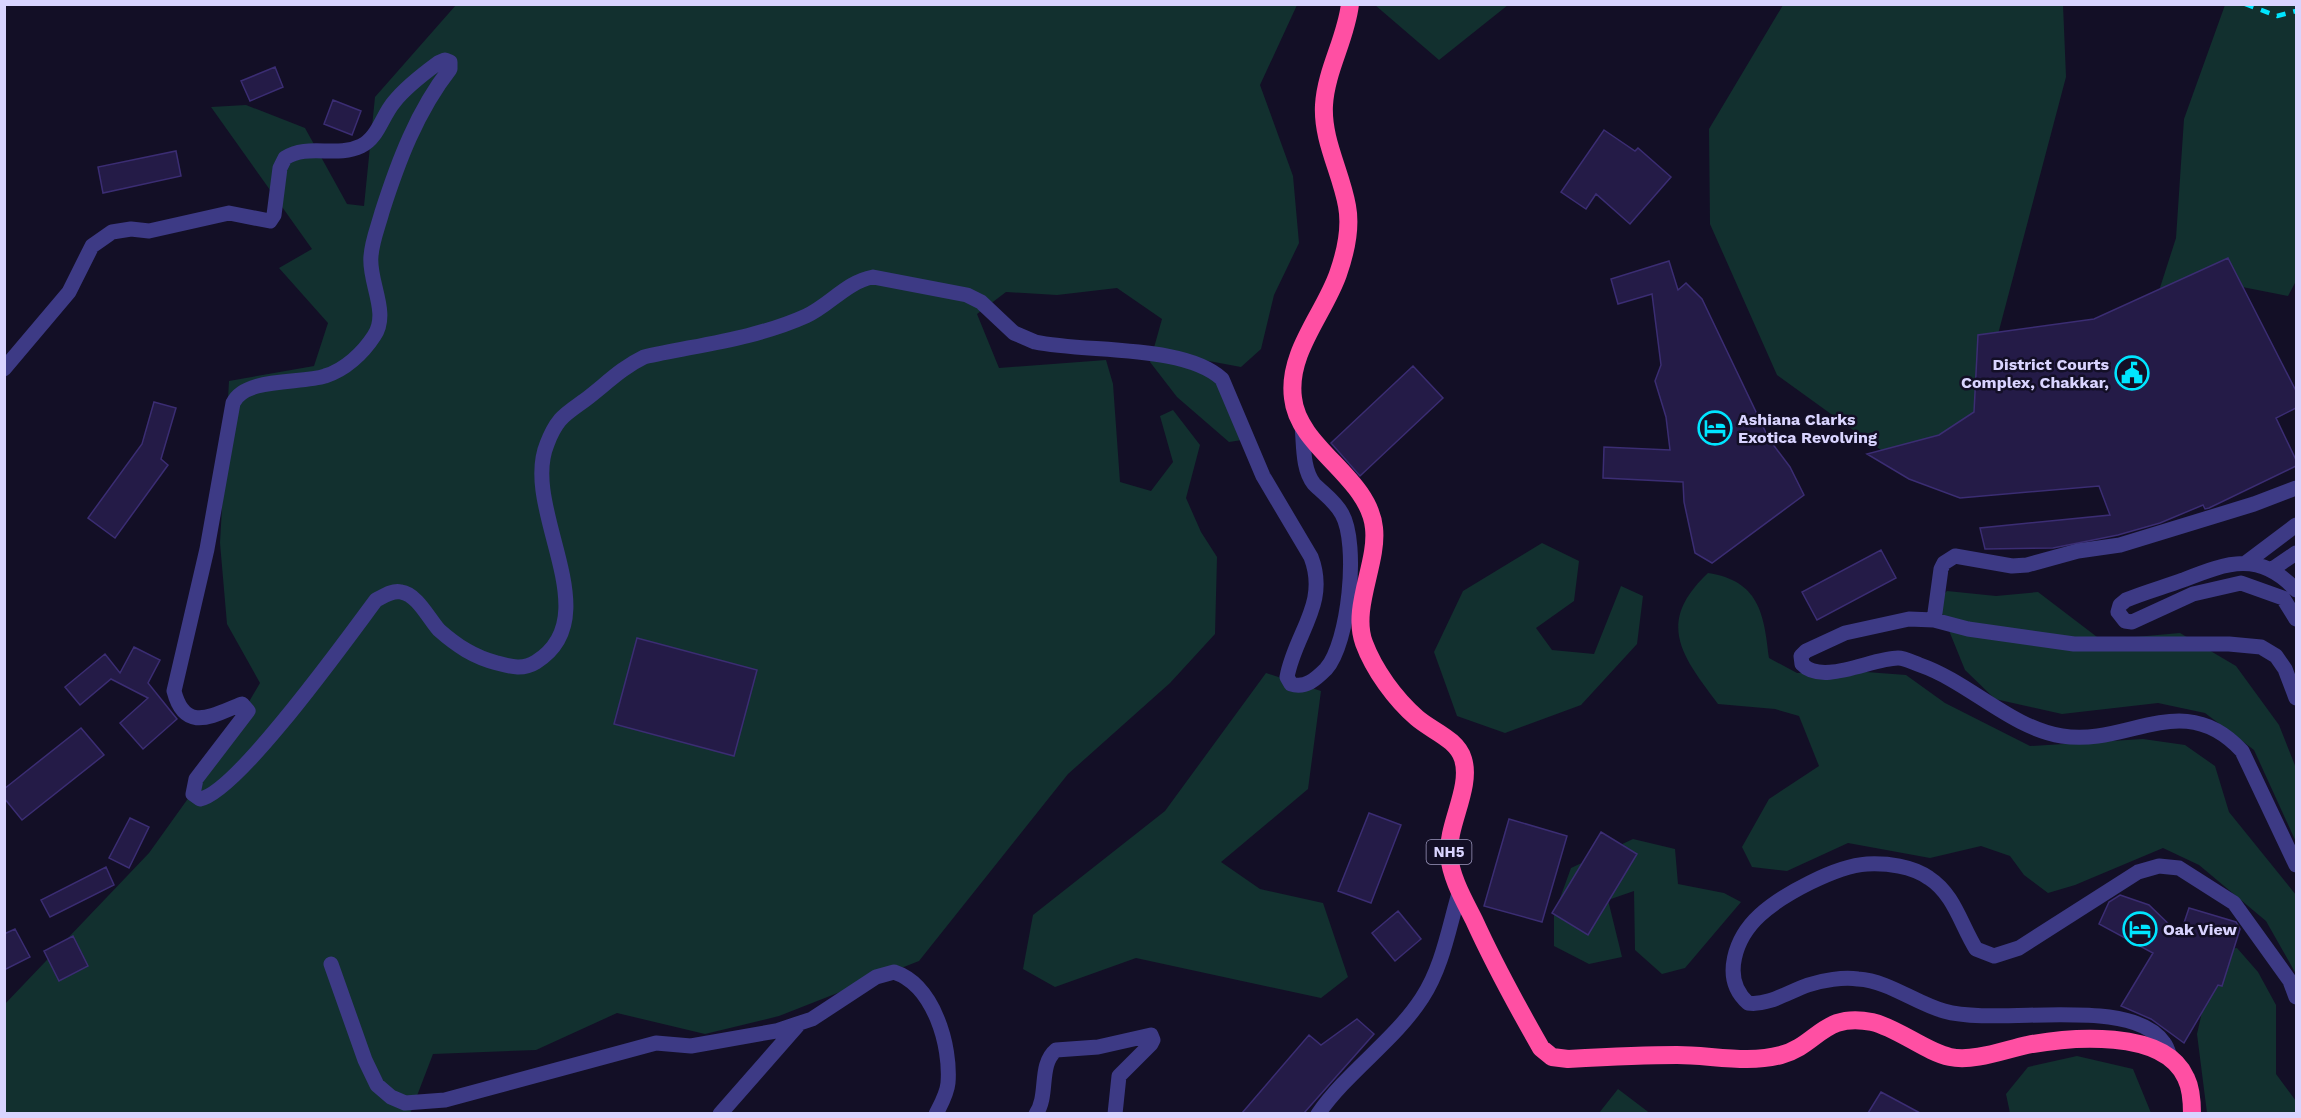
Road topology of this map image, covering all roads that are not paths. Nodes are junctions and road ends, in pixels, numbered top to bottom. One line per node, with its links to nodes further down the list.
1 (1350, 4): 3 (highway, NH5)
2 (4, 369): 3 (street)
3 (1302, 426): 14 (highway, NH5)
4 (2296, 488): 11 (street)
5 (2296, 525): 7 (street)
6 (2296, 553): 8 (street)
7 (2247, 562): 8 (street); 10 (street)
8 (2271, 570): 9 (street)
9 (2296, 590)
10 (2296, 619)
11 (1934, 620): 12 (street); 13 (street)
12 (2296, 699)
13 (2296, 865)
14 (1460, 890): 18 (highway, NH5); 23 (street)
15 (331, 964): 17 (street)
16 (2296, 997): 18 (street)
17 (798, 1025): 19 (street); 20 (street)
18 (2171, 1060): 24 (highway, NH5)
19 (720, 1113)
20 (936, 1113)
21 (1036, 1113): 22 (street)
22 (1115, 1113)
23 (1318, 1113)
24 (2192, 1113)

